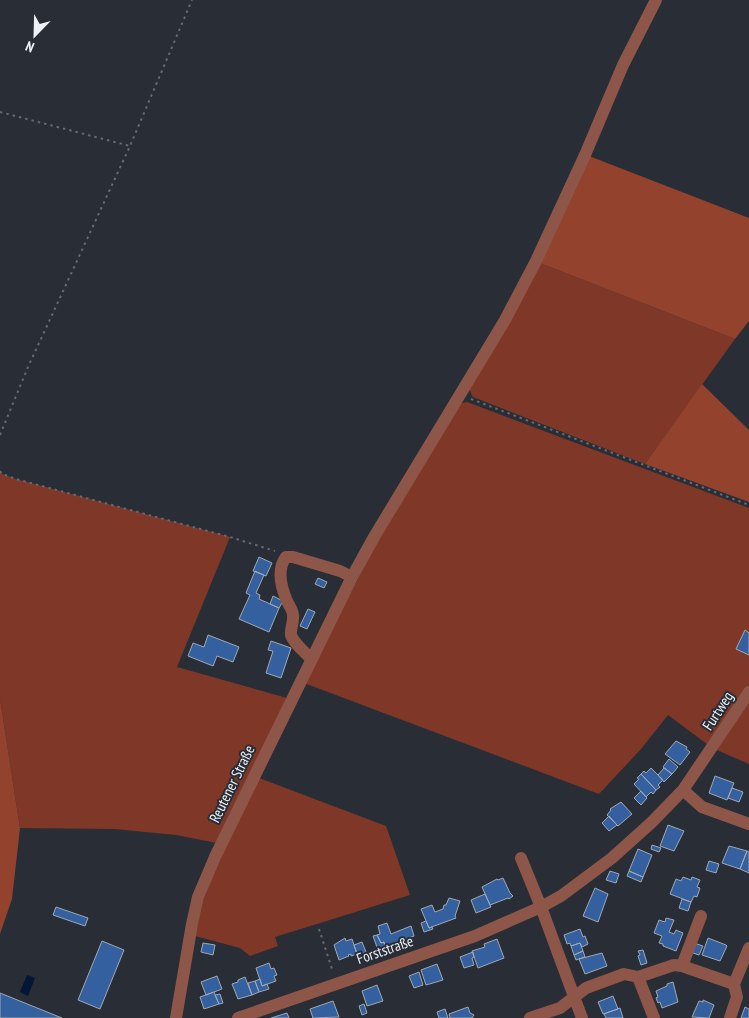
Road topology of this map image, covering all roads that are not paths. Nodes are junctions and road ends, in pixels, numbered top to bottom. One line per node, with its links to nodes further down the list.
1 (656, 0): 2 (street, Reutener Straße)
2 (352, 577): 3 (street, Reutener Straße); 3 (street)
3 (311, 659): 17 (street, Reutener Straße)
4 (749, 692): 5 (street, Furtweg)
5 (714, 747): 6 (street, Forststraße)
6 (683, 790): 7 (street); 9 (street, Forststraße)
7 (749, 824)
8 (521, 858): 9 (street)
9 (541, 907): 15 (street); 16 (street, Forststraße)
10 (701, 916): 12 (street)
11 (749, 948): 14 (street)
12 (682, 966): 13 (street); 14 (street)
13 (638, 977): 15 (street); 20 (street)
14 (734, 984): 21 (street)
15 (574, 996): 18 (street); 19 (street)
16 (246, 1017)
17 (176, 1018)
18 (530, 1018)
19 (582, 1018)
20 (654, 1018)
21 (730, 1018)

